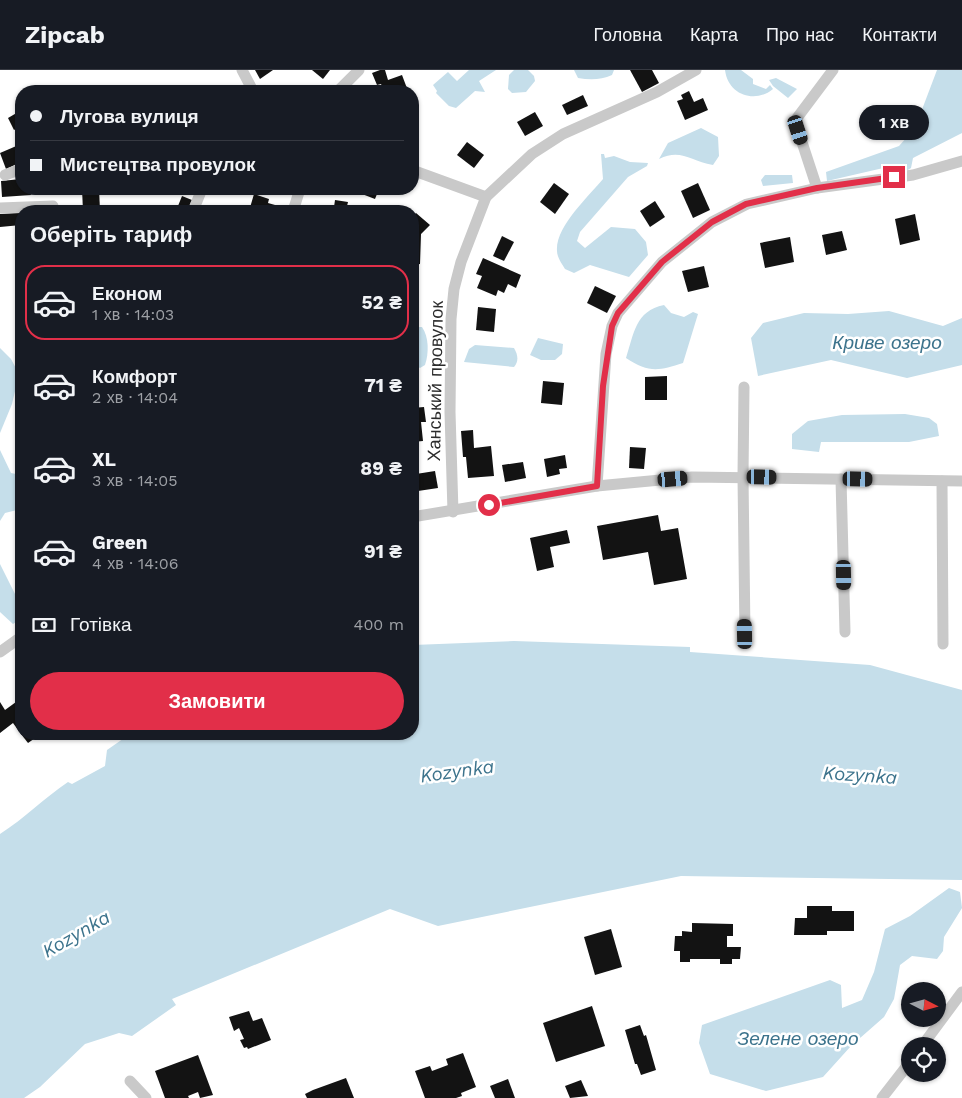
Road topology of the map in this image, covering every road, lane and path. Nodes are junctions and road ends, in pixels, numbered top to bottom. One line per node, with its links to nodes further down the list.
1 (242, 70): 5 (street)
2 (359, 70): 6 (street)
3 (696, 70): 12 (street, Ханський провулок)
4 (833, 70): 11 (street)
5 (248, 85)
6 (344, 85)
7 (962, 161): 11 (street)
8 (15, 170): 10 (street)
9 (419, 173): 12 (street)
10 (5, 174)
11 (817, 188): 20 (street)
12 (486, 197): 21 (street, Ханський провулок)
13 (15, 207): 14 (street)
14 (0, 208)
15 (744, 386): 16 (street)
16 (742, 476): 17 (street); 20 (street); 24 (street)
17 (841, 479): 18 (street); 23 (street)
18 (942, 481): 19 (street); 26 (street)
19 (962, 481)
20 (597, 486): 21 (street)
21 (453, 512): 22 (street)
22 (419, 516)
23 (845, 632)
24 (745, 634)
25 (15, 641): 27 (street)
26 (942, 644)
27 (0, 652)
28 (962, 992): 29 (street)
29 (929, 1037)
30 (901, 1074): 33 (street)
31 (130, 1081): 32 (street)
32 (146, 1098)
33 (882, 1098)

